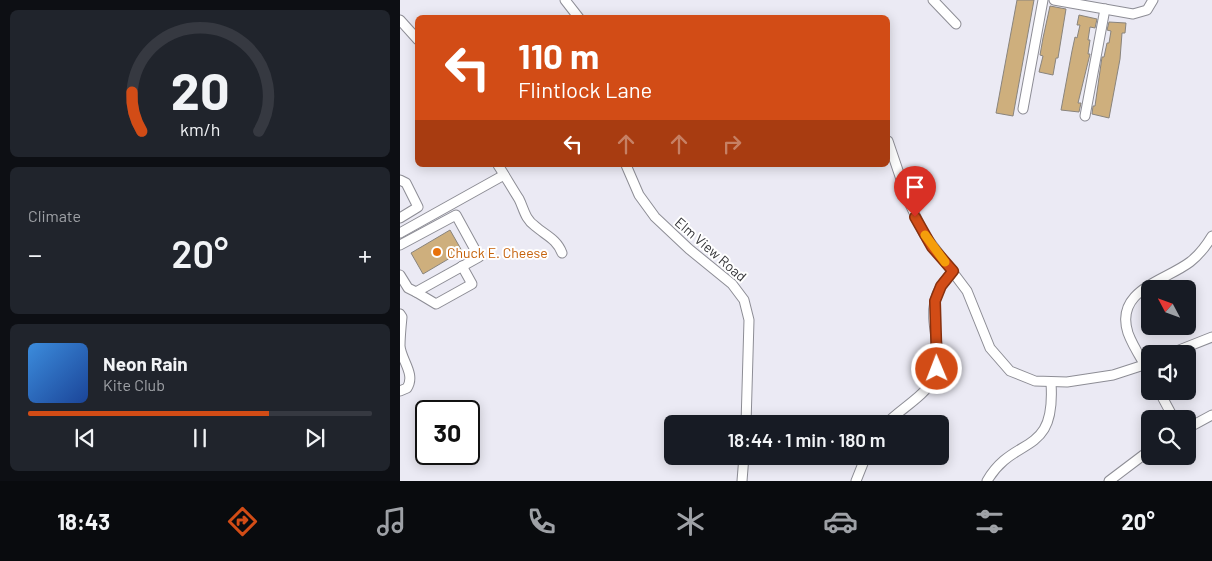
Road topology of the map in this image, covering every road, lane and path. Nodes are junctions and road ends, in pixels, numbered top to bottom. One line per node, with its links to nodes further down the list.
1 (564, 0): 7 (street)
2 (933, 0): 9 (street)
3 (1043, 0): 11 (street)
4 (1054, 0): 6 (street)
5 (1151, 3): 6 (street)
6 (1105, 9): 12 (street)
7 (576, 15)
8 (400, 20): 10 (street)
9 (956, 24)
10 (415, 37)
11 (1023, 109)
12 (1085, 116)
13 (890, 148): 24 (street)
14 (499, 167): 16 (street)
15 (627, 167): 35 (street, Elm View Road)
16 (504, 175): 19 (street); 22 (street)
17 (400, 180): 18 (street)
18 (400, 218)
19 (400, 233)
20 (1212, 236): 30 (street)
21 (400, 245): 23 (street)
22 (562, 253)
23 (462, 266): 26 (street); 26 (street)
24 (953, 271): 33 (street); 36 (street)
25 (400, 275): 26 (street)
26 (416, 292)
27 (400, 314): 31 (street)
28 (1212, 337): 29 (street)
29 (1192, 345)
30 (1141, 353)
31 (402, 354): 34 (street)
32 (1141, 366): 33 (street)
33 (1051, 383): 44 (street)
34 (400, 391)
35 (746, 415)
36 (896, 415)
37 (1212, 415): 38 (street)
38 (1196, 424)
39 (1141, 457): 45 (street)
40 (743, 465): 42 (street)
41 (862, 465): 43 (street)
42 (742, 481)
43 (856, 481)
44 (986, 481)
45 (1109, 481)

